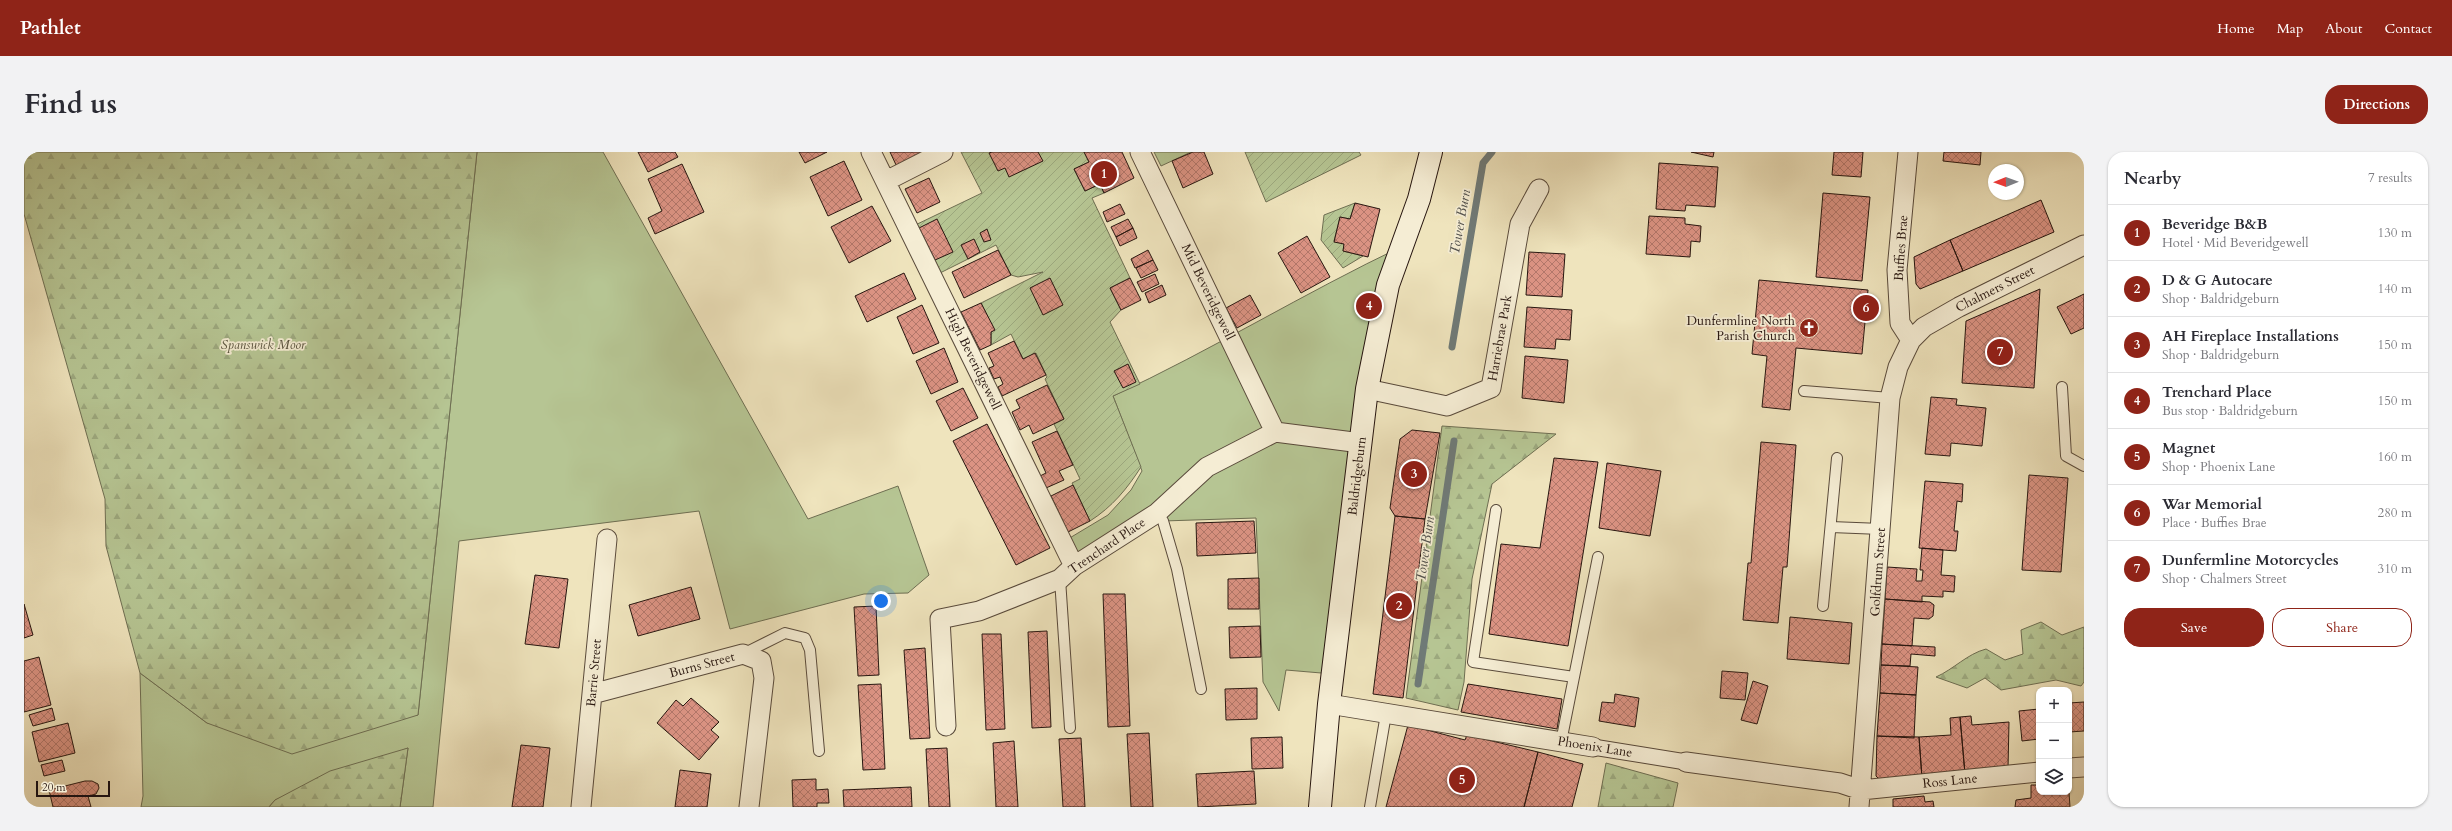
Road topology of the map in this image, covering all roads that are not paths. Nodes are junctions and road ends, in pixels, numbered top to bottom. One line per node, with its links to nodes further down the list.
1 (872, 152): 6 (street, High Beveridgewell)
2 (943, 152): 6 (street)
3 (1140, 152): 14 (street, Mid Beveridgewell)
4 (1431, 152): 11 (main road, Baldridgeburn)
5 (1908, 152): 9 (street, Buffies Brae)
6 (886, 181): 24 (street, High Beveridgewell)
7 (1539, 189): 11 (street, Harriebrae Park)
8 (2084, 245): 9 (street, Chalmers Street)
9 (1911, 340): 13 (street, Golfdrum Street)
10 (2062, 387): 17 (lane)
11 (1368, 389): 15 (main road, Baldridgeburn)
12 (1804, 391): 13 (lane)
13 (1890, 398): 21 (street, Golfdrum Street)
14 (1275, 432): 15 (street); 19 (street, Trenchard Place)
15 (1361, 443): 31 (main road, Baldridgeburn)
16 (1837, 458): 20 (lane)
17 (2084, 466)
18 (1496, 510): 28 (lane)
19 (1157, 513): 24 (street, Trenchard Place); 29 (lane)
20 (1831, 527): 21 (lane); 26 (lane)
21 (1881, 529): 42 (street, Golfdrum Street)
22 (607, 539): 30 (street, Barrie Street)
23 (1598, 557): 28 (lane)
24 (1074, 566): 25 (street, Trenchard Place)
25 (1060, 579): 33 (street, Trenchard Place); 34 (lane)
26 (1823, 606)
27 (743, 654): 30 (street, Burns Street); 37 (lane); 44 (street, Burns Street)
28 (1574, 677): 35 (lane)
29 (1201, 689)
30 (592, 694): 43 (street, Barrie Street)
31 (1329, 704): 32 (street, Phoenix Lane); 45 (main road, Baldridgeburn)
32 (1386, 714): 35 (street, Phoenix Lane); 46 (lane)
33 (946, 726)
34 (1070, 728)
35 (1561, 742): 36 (street, Phoenix Lane)
36 (1593, 747): 38 (street, Phoenix Lane)
37 (819, 751)
38 (1686, 762): 42 (street, Phoenix Lane)
39 (2084, 767): 40 (street)
40 (2072, 768)
41 (2036, 772): 42 (street, Ross Lane)
42 (1860, 799)
43 (581, 807)
44 (749, 807)
45 (1320, 807)
46 (1370, 807)

